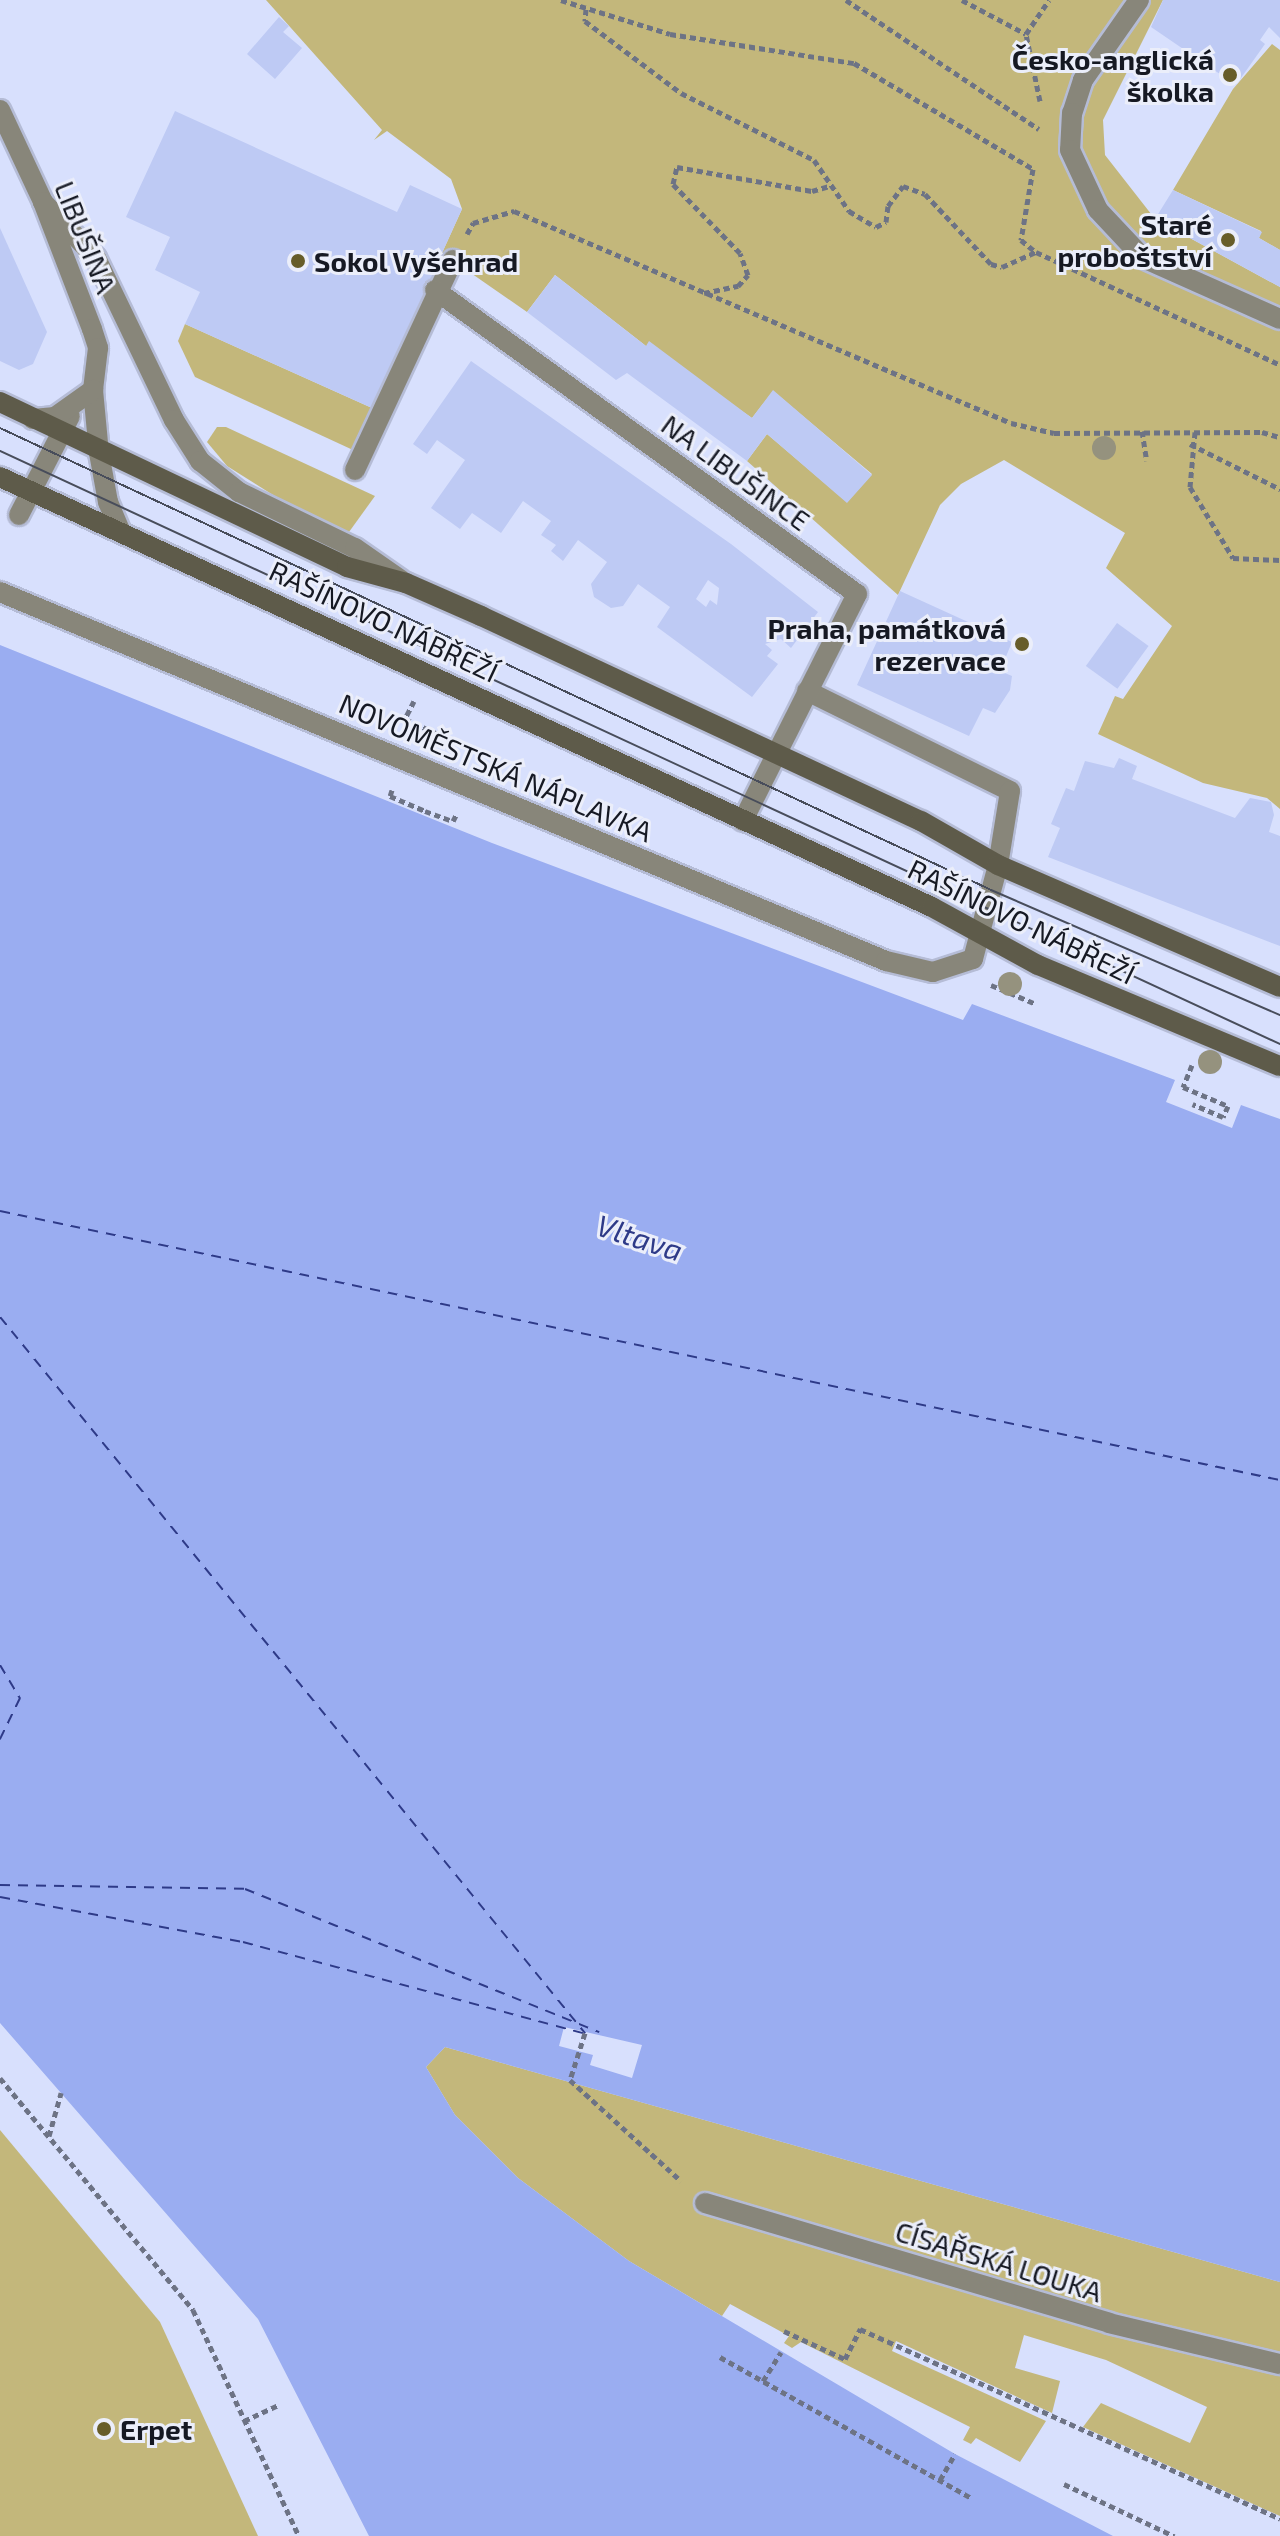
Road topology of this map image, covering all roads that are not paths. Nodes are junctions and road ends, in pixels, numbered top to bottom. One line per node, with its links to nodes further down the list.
1 (1139, 0): 6 (street)
2 (0, 110): 3 (street, LIBUŠINA)
3 (43, 202): 7 (street, LIBUŠINA); 17 (street, RAŠÍNOVO NÁBŘEŽÍ)
4 (453, 260): 5 (street)
5 (435, 290): 12 (street); 19 (street, NA LIBUŠINCE)
6 (1280, 319)
7 (85, 396): 9 (street); 10 (street); 11 (street)
8 (0, 402): 9 (main road, RAŠÍNOVO NÁBŘEŽÍ)
9 (33, 419): 10 (main road, RAŠÍNOVO NÁBŘEŽÍ)
10 (60, 433): 11 (main road, RAŠÍNOVO NÁBŘEŽÍ); 14 (street)
11 (99, 453): 16 (street); 17 (main road, RAŠÍNOVO NÁBŘEŽÍ)
12 (355, 470)
13 (0, 477): 14 (main road, RAŠÍNOVO NÁBŘEŽÍ)
14 (31, 491): 15 (street); 16 (main road, RAŠÍNOVO NÁBŘEŽÍ)
15 (19, 515)
16 (121, 532): 21 (main road, RAŠÍNOVO NÁBŘEŽÍ)
17 (406, 583): 20 (main road, RAŠÍNOVO NÁBŘEŽÍ)
18 (0, 592): 24 (street, NOVOMĚSTSKÁ NÁPLAVKA)
19 (807, 691): 20 (street, NA LIBUŠINCE); 22 (street, RAŠÍNOVO NÁBŘEŽÍ)
20 (773, 754): 21 (street); 22 (main road, RAŠÍNOVO NÁBŘEŽÍ)
21 (743, 821): 23 (main road, RAŠÍNOVO NÁBŘEŽÍ)
22 (998, 865): 23 (street, RAŠÍNOVO NÁBŘEŽÍ); 25 (main road, RAŠÍNOVO NÁBŘEŽÍ)
23 (979, 934): 24 (street, RAŠÍNOVO NÁBŘEŽÍ); 26 (main road, RAŠÍNOVO NÁBŘEŽÍ)
24 (973, 959)
25 (1280, 987)
26 (1280, 1066)
27 (705, 2203): 28 (street, CÍSAŘSKÁ LOUKA)
28 (1280, 2364)

